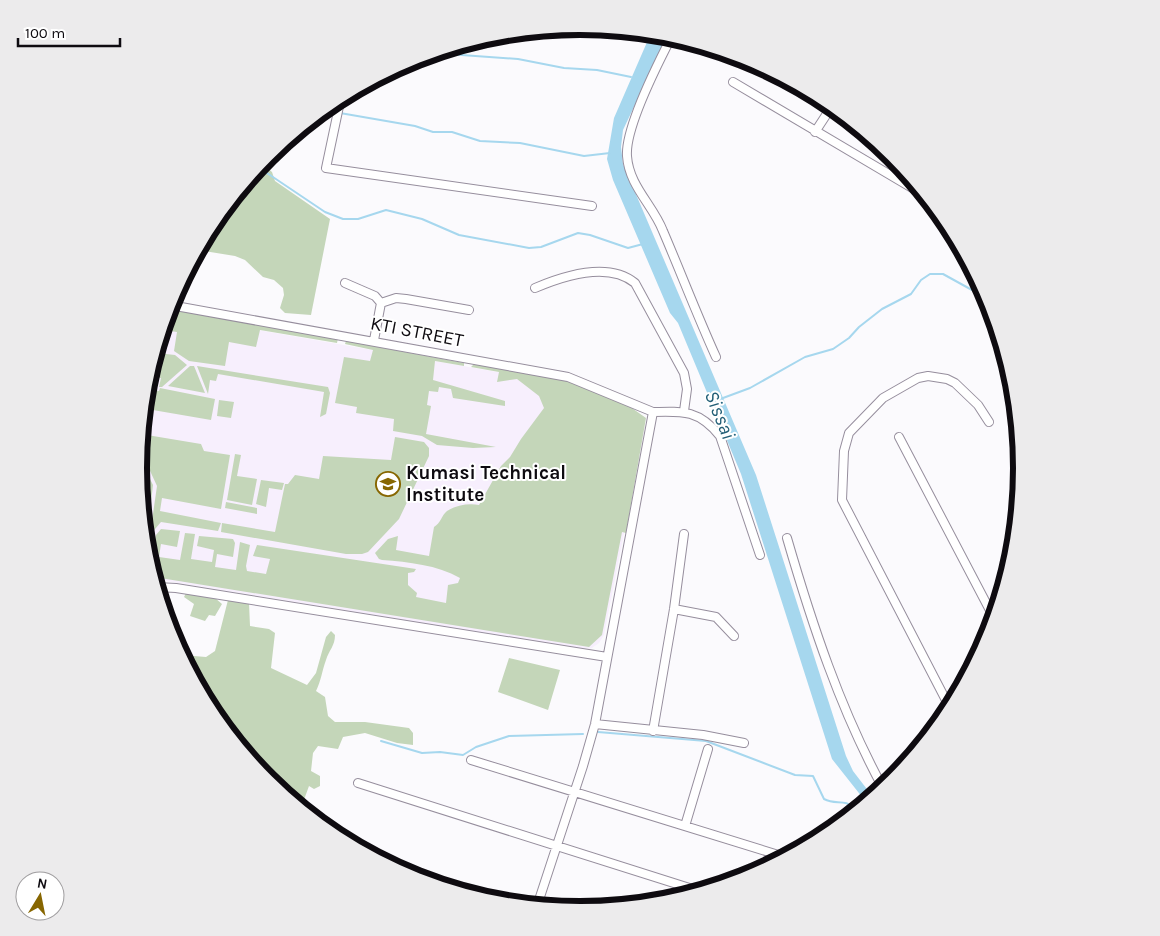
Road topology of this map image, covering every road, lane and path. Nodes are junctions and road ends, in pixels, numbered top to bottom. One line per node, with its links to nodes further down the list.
1 (668, 44): 14 (street)
2 (733, 82): 5 (street)
3 (338, 109): 7 (street)
4 (828, 113): 5 (street)
5 (815, 132): 6 (street)
6 (909, 186)
7 (592, 206)
8 (345, 283): 10 (street)
9 (535, 288): 15 (street)
10 (381, 303): 12 (street); 13 (street)
11 (178, 306): 13 (street, KTI STREET)
12 (469, 310)
13 (374, 340): 16 (street, KTI STREET)
14 (716, 356)
15 (684, 411): 16 (street); 21 (street)
16 (653, 412): 26 (street)
17 (989, 422): 27 (street)
18 (899, 437): 24 (street)
19 (684, 534): 23 (street)
20 (786, 538): 33 (street)
21 (760, 555)
22 (164, 587): 26 (street)
23 (674, 609): 25 (street); 29 (street)
24 (989, 609)
25 (734, 636)
26 (607, 658): 28 (street)
27 (946, 700)
28 (595, 724): 29 (street); 35 (street)
29 (653, 730): 30 (street)
30 (744, 743)
31 (708, 750): 36 (street)
32 (471, 760): 35 (street)
33 (879, 780)
34 (358, 783): 37 (street)
35 (575, 791): 36 (street); 37 (street)
36 (685, 826): 38 (street)
37 (556, 846): 39 (street); 40 (street)
38 (776, 854)
39 (687, 887)
40 (539, 899)

